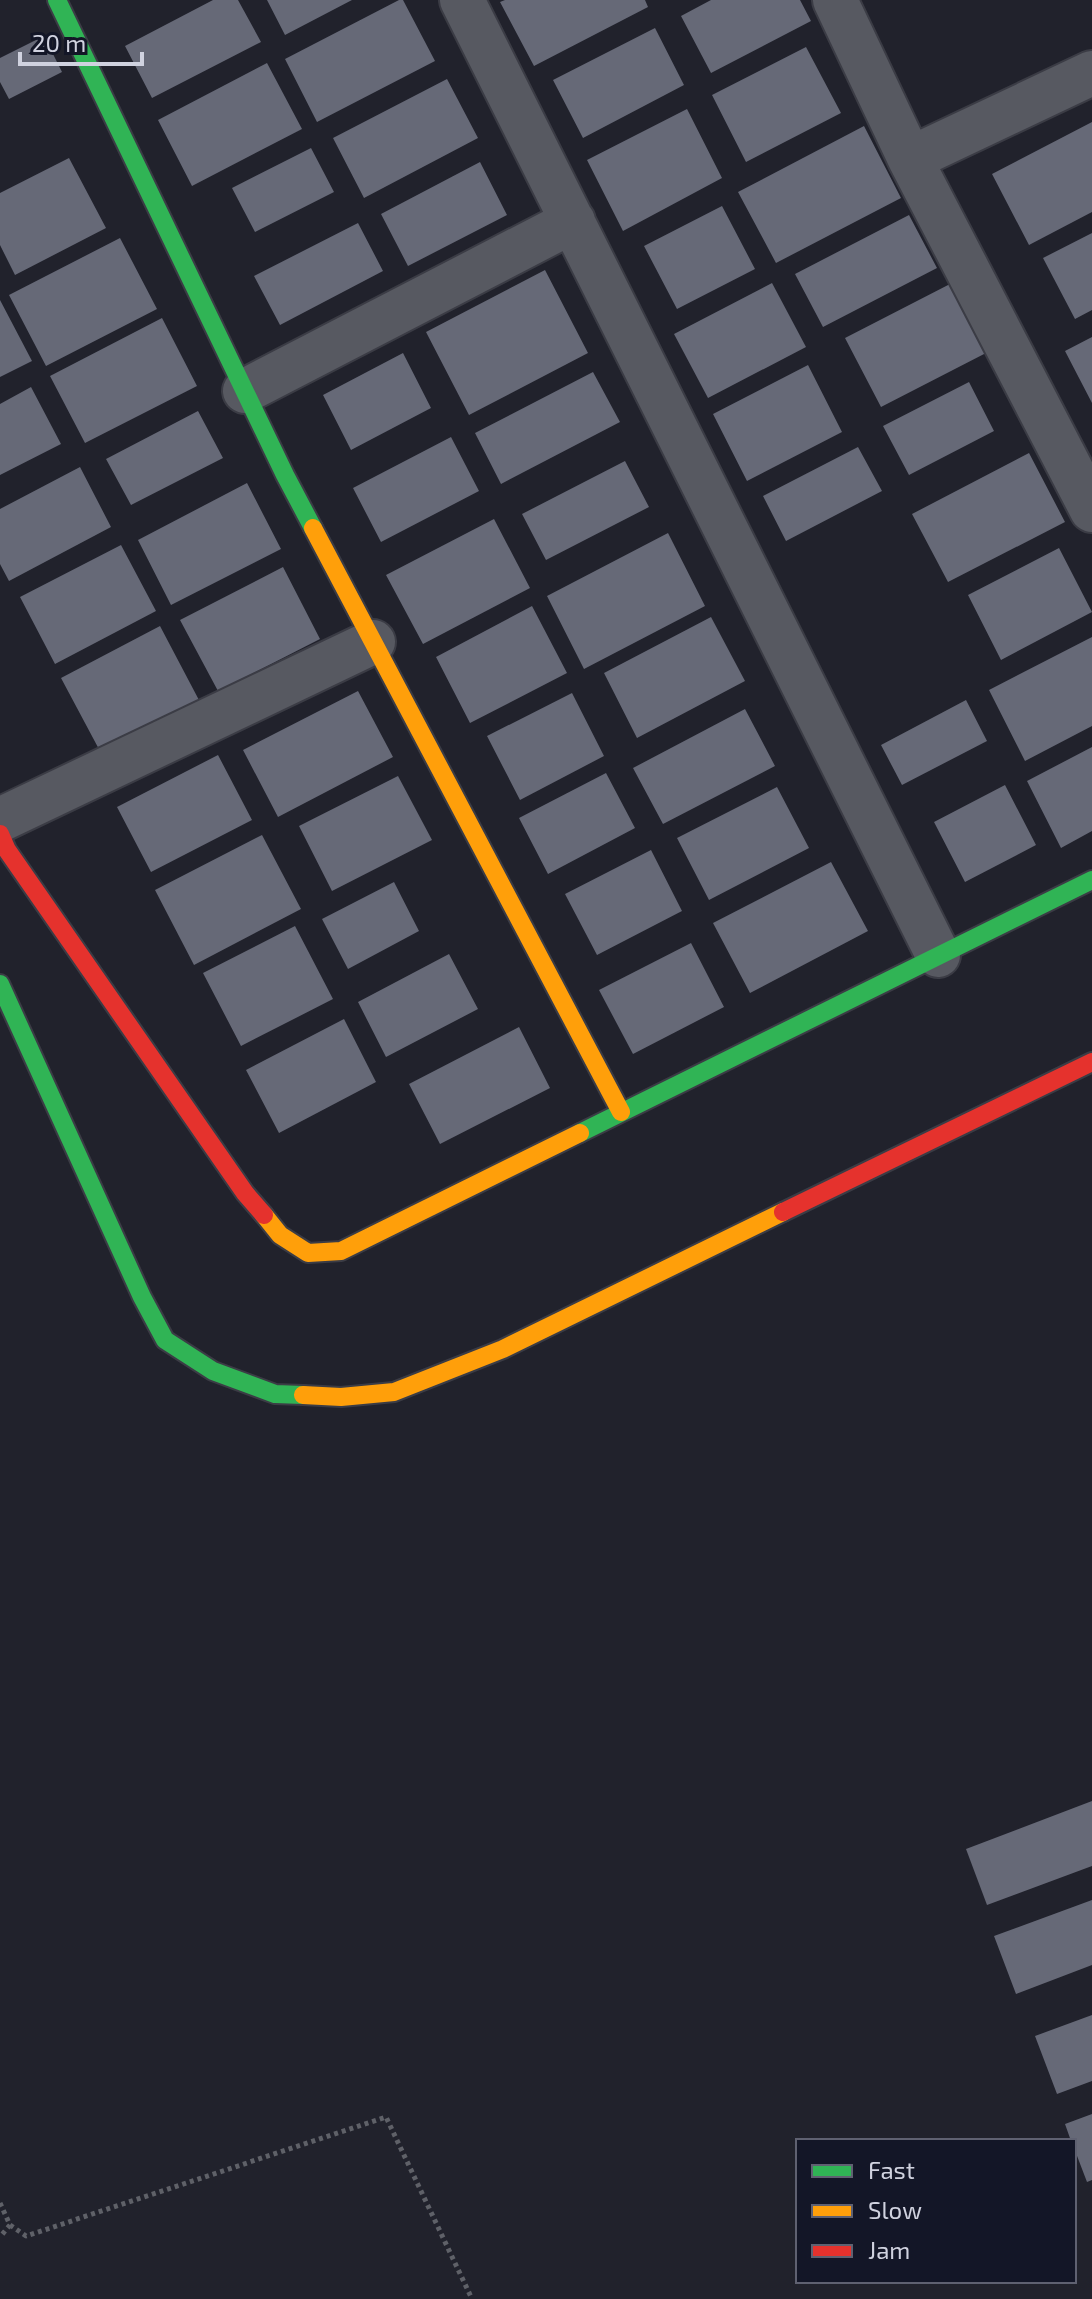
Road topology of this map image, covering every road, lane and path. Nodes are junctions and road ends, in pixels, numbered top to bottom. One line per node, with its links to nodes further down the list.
1 (57, 0): 7 (street)
2 (462, 0): 6 (street)
3 (835, 0): 5 (street)
4 (1092, 73): 5 (street)
5 (910, 159): 8 (street)
6 (573, 221): 7 (street); 13 (street)
7 (245, 391): 9 (street)
8 (1092, 510)
9 (373, 642): 10 (street); 16 (street)
10 (0, 820)
11 (0, 834): 16 (street)
12 (1092, 880): 13 (street)
13 (938, 955): 16 (street)
14 (0, 984): 15 (street)
15 (1092, 1062)
16 (621, 1112)
17 (0, 2203): 18 (path)
18 (10, 2225): 19 (path); 20 (path)
19 (0, 2237)
20 (472, 2299)

